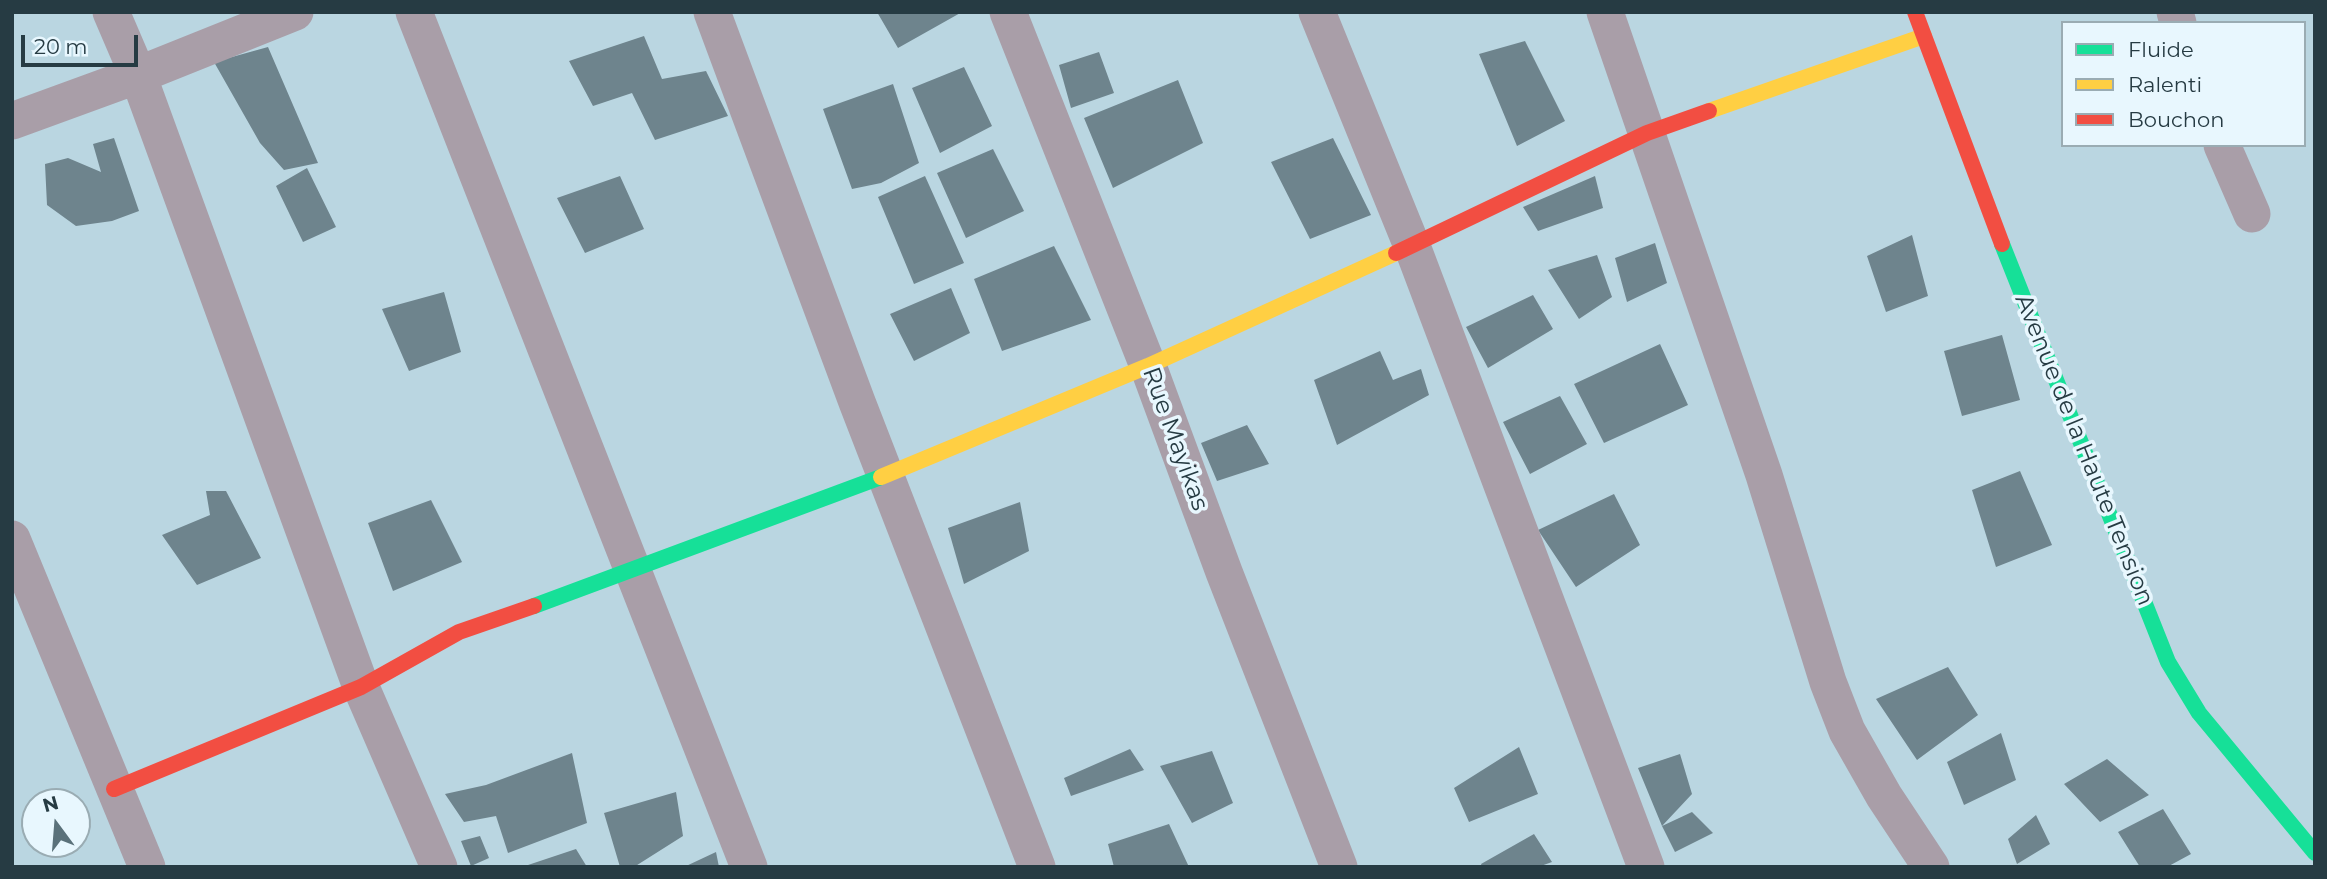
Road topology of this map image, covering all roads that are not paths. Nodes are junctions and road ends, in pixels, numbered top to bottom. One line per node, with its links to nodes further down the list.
1 (111, 12): 10 (street)
2 (295, 12): 10 (street)
3 (414, 12): 19 (street)
4 (712, 12): 17 (street)
5 (1008, 12): 16 (street, Rue Mayikas)
6 (1317, 12): 15 (street)
7 (1605, 12): 12 (street)
8 (1915, 12): 9 (street, Avenue de la Haute Tension)
9 (1924, 36): 12 (street); 22 (street, Avenue de la Haute Tension)
10 (138, 75): 11 (street); 20 (street)
11 (12, 121)
12 (1647, 133): 15 (street); 29 (street)
13 (2223, 147): 14 (street)
14 (2252, 214)
15 (1412, 246): 16 (street); 28 (street)
16 (1148, 366): 17 (street); 27 (street, Rue Mayikas)
17 (886, 475): 19 (street); 26 (street)
18 (12, 539): 21 (street)
19 (632, 571): 20 (street); 25 (street)
20 (361, 687): 21 (street); 24 (street)
21 (114, 789): 23 (street)
22 (2315, 853)
23 (147, 867)
24 (439, 867)
25 (749, 867)
26 (1037, 867)
27 (1339, 867)
28 (1646, 867)
29 (1931, 867)

